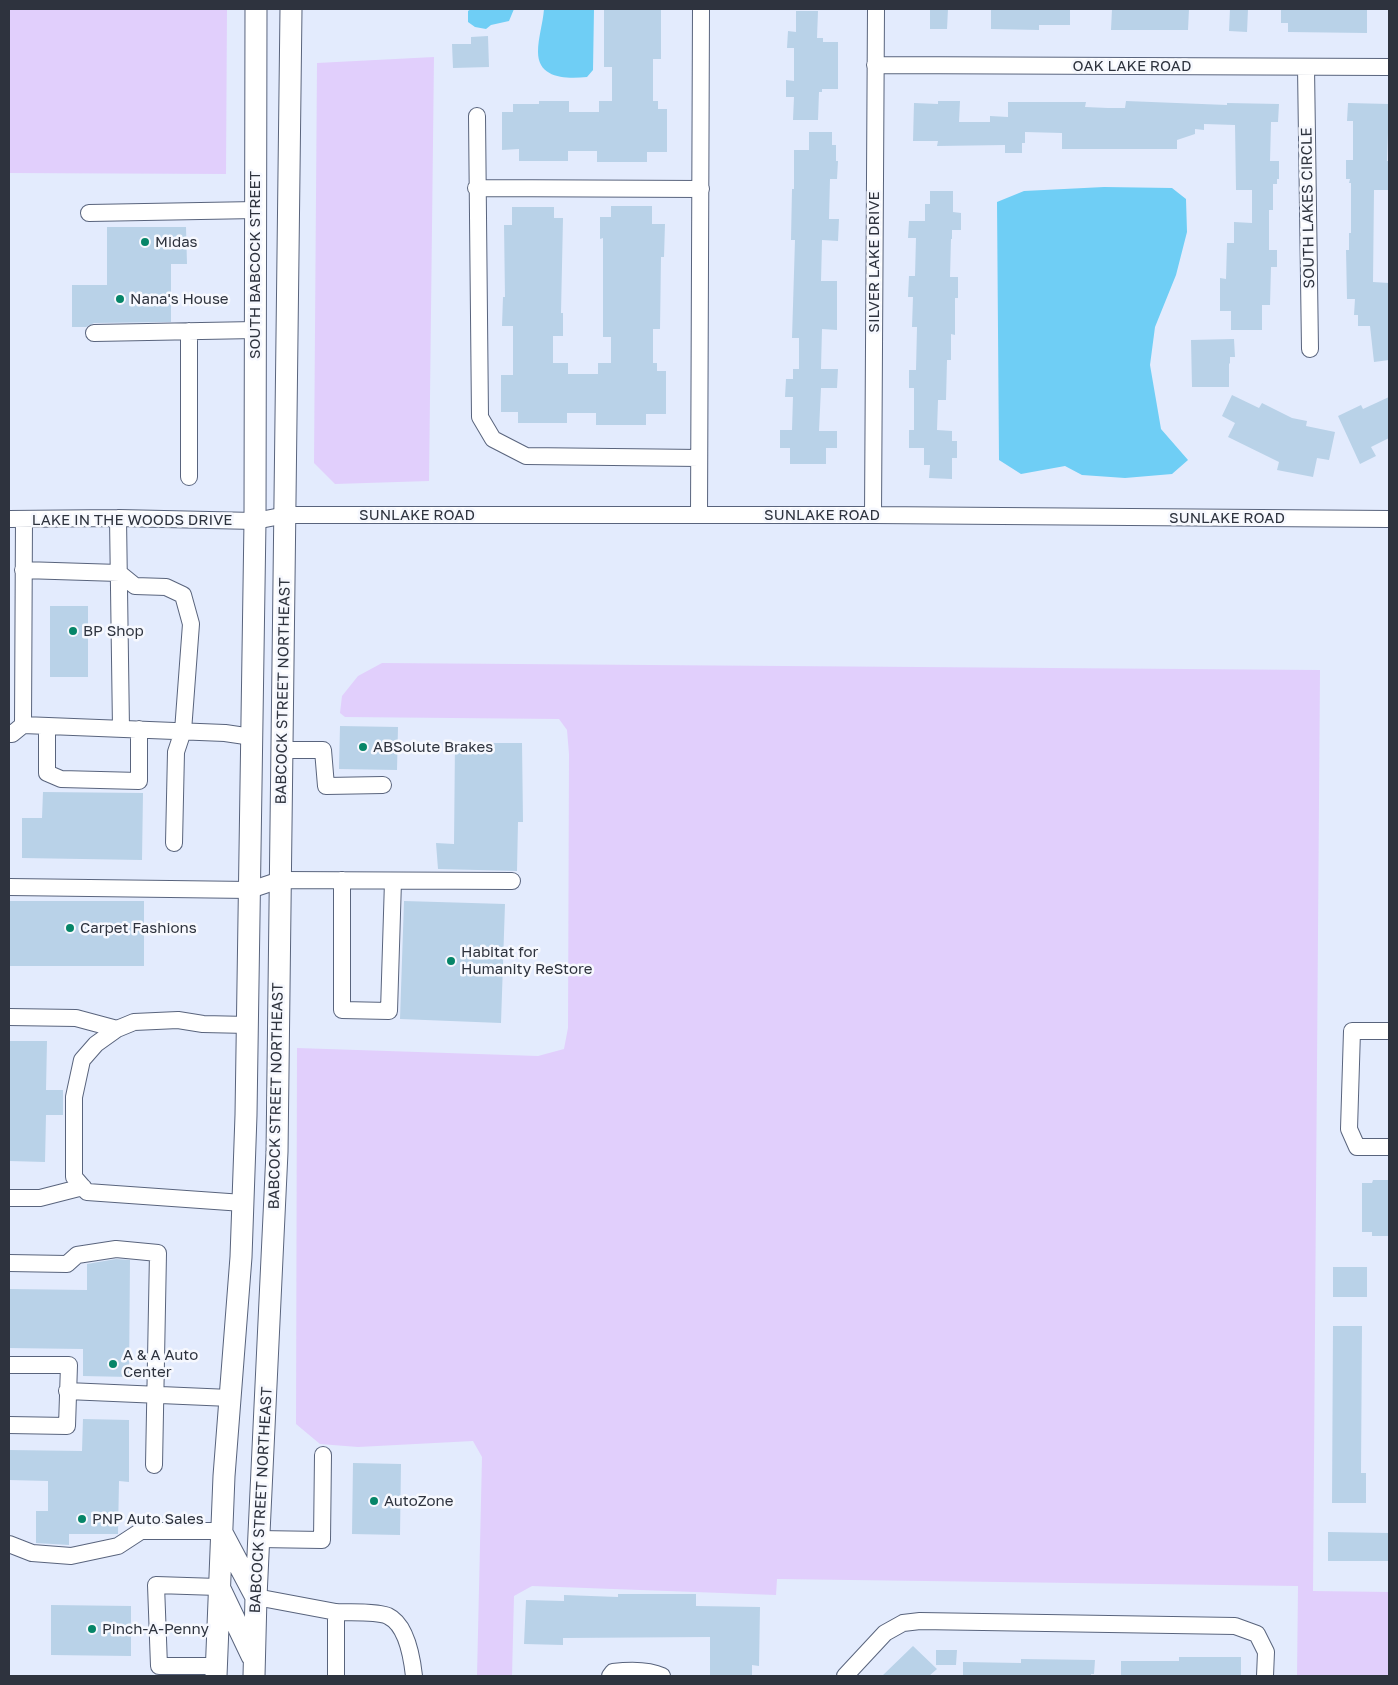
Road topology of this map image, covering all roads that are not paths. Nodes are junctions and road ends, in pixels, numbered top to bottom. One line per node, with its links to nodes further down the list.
1 (256, 9): 13 (main road, SOUTH BABCOCK STREET)
2 (278, 9): 6 (main road)
3 (291, 9): 6 (main road)
4 (701, 9): 12 (street)
5 (876, 9): 7 (street, SILVER LAKE DRIVE)
6 (291, 31): 21 (main road)
7 (875, 66): 8 (street, OAK LAKE ROAD); 23 (street, SILVER LAKE DRIVE)
8 (1306, 67): 9 (street, OAK LAKE ROAD); 18 (street, SOUTH LAKES CIRCLE)
9 (1389, 67)
10 (477, 116): 11 (street)
11 (476, 188): 12 (street); 19 (street)
12 (700, 189): 19 (street)
13 (256, 210): 14 (street); 15 (main road, SOUTH BABCOCK STREET)
14 (89, 213)
15 (255, 330): 16 (street); 27 (main road, SOUTH BABCOCK STREET)
16 (189, 332): 17 (street); 20 (street)
17 (94, 334)
18 (1310, 349)
19 (699, 458): 22 (street)
20 (189, 477)
21 (286, 515): 22 (street, SUNLAKE ROAD); 27 (street, SUNLAKE ROAD); 37 (main road, BABCOCK STREET NORTHEAST)
22 (699, 515): 23 (street, SUNLAKE ROAD)
23 (874, 515): 26 (street, SUNLAKE ROAD)
24 (118, 518): 25 (street, LAKE IN THE WOODS DRIVE); 27 (street, LAKE IN THE WOODS DRIVE); 28 (street)
25 (16, 519): 29 (street)
26 (1389, 520)
27 (255, 521): 36 (main road, BABCOCK STREET NORTHEAST)
28 (119, 573): 29 (street); 32 (street); 34 (street)
29 (18, 577): 30 (street)
30 (23, 725): 31 (street); 35 (street)
31 (46, 726): 32 (street); 33 (street)
32 (121, 729): 33 (street)
33 (139, 729): 34 (street)
34 (183, 731): 36 (street); 39 (street)
35 (9, 734)
36 (252, 737): 45 (main road, BABCOCK STREET NORTHEAST)
37 (282, 750): 38 (street); 40 (main road, BABCOCK STREET NORTHEAST)
38 (383, 785)
39 (174, 843)
40 (280, 880): 41 (street); 45 (street); 63 (main road, BABCOCK STREET NORTHEAST)
41 (342, 880): 42 (street); 42 (street)
42 (393, 881): 43 (street)
43 (512, 881)
44 (9, 887): 45 (street)
45 (250, 890): 47 (main road, BABCOCK STREET NORTHEAST)
46 (9, 1016): 48 (street)
47 (248, 1025): 48 (street); 53 (main road, BABCOCK STREET NORTHEAST)
48 (117, 1029): 51 (street)
49 (1389, 1030): 50 (street)
50 (1389, 1147)
51 (83, 1187): 52 (street); 53 (street)
52 (9, 1198)
53 (243, 1203): 58 (main road, BABCOCK STREET NORTHEAST)
54 (9, 1263): 57 (street)
55 (9, 1365): 56 (street)
56 (67, 1391): 57 (street); 59 (street)
57 (154, 1396): 58 (street); 61 (street)
58 (230, 1398): 62 (main road, BABCOCK STREET NORTHEAST)
59 (9, 1425)
60 (324, 1455): 63 (street)
61 (154, 1465)
62 (221, 1531): 64 (street); 65 (main road, BABCOCK STREET NORTHEAST); 66 (main road)
63 (259, 1539): 66 (main road, BABCOCK STREET NORTHEAST)
64 (9, 1544)
65 (218, 1587): 68 (main road); 69 (main road, BABCOCK STREET NORTHEAST); 69 (street)
66 (256, 1597): 67 (street); 68 (main road, BABCOCK STREET NORTHEAST)
67 (336, 1612): 70 (street); 71 (street)
68 (254, 1669)
69 (216, 1671)
70 (336, 1676)
71 (414, 1676)
72 (610, 1676): 73 (street)
73 (662, 1676)
74 (845, 1676): 75 (street)
75 (1265, 1676)

